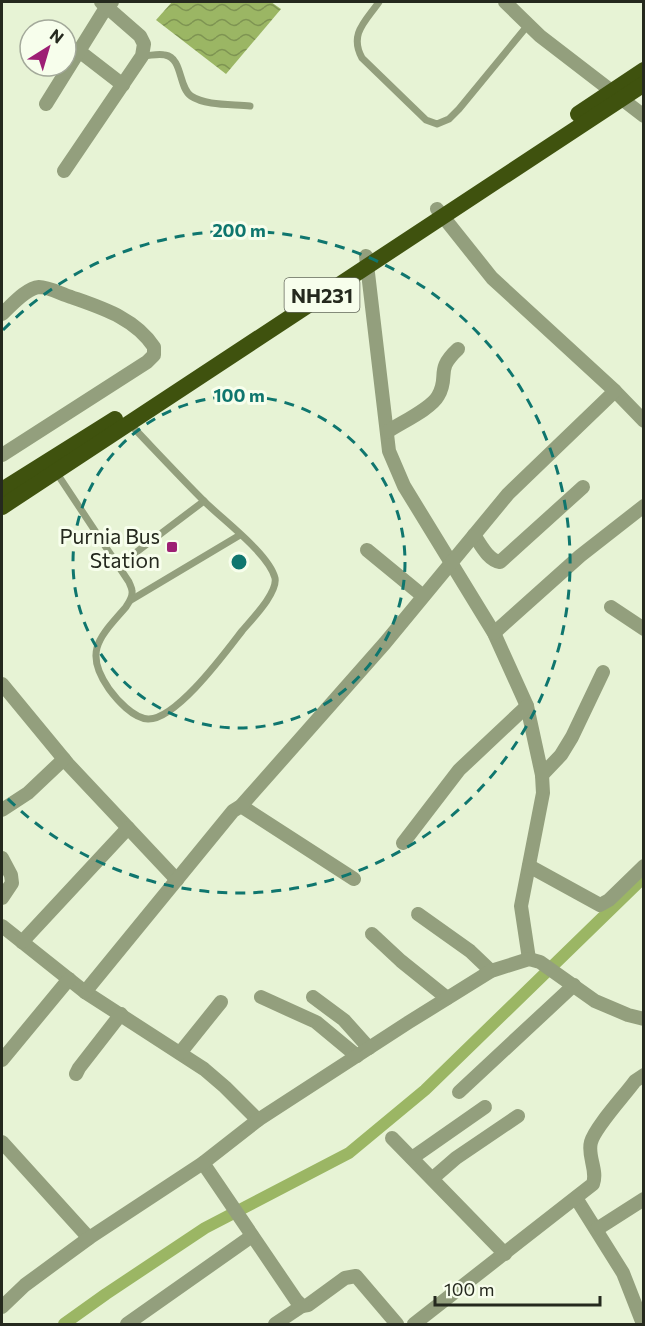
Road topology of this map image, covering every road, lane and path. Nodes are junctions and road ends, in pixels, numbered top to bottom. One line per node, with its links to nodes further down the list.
1 (379, 2): 4 (lane)
2 (505, 2): 4 (street)
3 (106, 3): 5 (street); 6 (street)
4 (528, 25): 10 (street)
5 (79, 51): 9 (street); 11 (street)
6 (142, 56): 9 (street); 12 (lane)
7 (644, 70): 10 (highway, NH231)
8 (644, 84): 10 (highway, NH231)
9 (123, 85): 14 (street)
10 (616, 95): 13 (street); 15 (highway, NH231)
11 (46, 104)
12 (250, 106)
13 (644, 116)
14 (64, 171)
15 (441, 213): 16 (highway, NH231); 19 (street)
16 (366, 261): 21 (highway, NH231); 22 (street); 24 (highway, NH231)
17 (2, 315): 23 (street)
18 (458, 349): 22 (street)
19 (615, 391): 20 (street); 31 (street)
20 (644, 421)
21 (129, 423): 24 (highway, NH231); 27 (lane)
22 (387, 432): 33 (street)
23 (2, 455)
24 (51, 465): 26 (highway, NH231); 29 (highway, NH231); 34 (lane)
25 (584, 487): 31 (street)
26 (2, 490)
27 (204, 501): 30 (lane); 34 (lane)
28 (644, 506): 39 (street)
29 (2, 507)
30 (240, 535): 36 (lane); 36 (lane)
31 (474, 535): 33 (street)
32 (367, 550): 35 (street)
33 (452, 562): 35 (street); 39 (street)
34 (118, 566): 36 (lane)
35 (423, 596): 45 (street)
36 (131, 600)
37 (610, 607): 38 (street)
38 (644, 629)
39 (494, 633): 42 (street)
40 (603, 672): 44 (street)
41 (2, 684): 43 (street)
42 (528, 706): 44 (street); 48 (street)
43 (64, 759): 46 (street); 47 (street)
44 (542, 775): 50 (street)
45 (241, 806): 52 (street); 53 (street)
46 (2, 810)
47 (128, 828): 53 (street); 58 (street)
48 (402, 843)
49 (2, 858): 54 (street)
50 (529, 866): 51 (street); 59 (street)
51 (644, 866)
52 (354, 879)
53 (177, 880): 63 (street)
54 (2, 898)
55 (418, 914): 60 (street)
56 (2, 926): 58 (street)
57 (372, 934): 66 (street)
58 (22, 942): 61 (street)
59 (535, 961): 60 (street); 62 (street)
60 (491, 971): 66 (street)
61 (69, 979): 63 (street); 73 (street)
62 (574, 985): 69 (street); 76 (street)
63 (86, 992): 68 (street)
64 (261, 997): 72 (street)
65 (313, 997): 70 (street)
66 (447, 998): 70 (street)
67 (221, 1002): 71 (street)
68 (121, 1014): 71 (street); 74 (street)
69 (644, 1019)
70 (369, 1048): 72 (street)
71 (180, 1053): 79 (street)
72 (357, 1056): 79 (street)
73 (2, 1060)
74 (76, 1074)
75 (644, 1074): 85 (street)
76 (459, 1092)
77 (485, 1107): 82 (street)
78 (518, 1116): 84 (street)
79 (258, 1120): 83 (street)
80 (392, 1138): 82 (street)
81 (2, 1142): 89 (street)
82 (412, 1158): 84 (street)
83 (203, 1163): 88 (street); 89 (street)
84 (433, 1178): 90 (street)
85 (576, 1198): 87 (street); 90 (street)
86 (644, 1199): 87 (street)
87 (597, 1229): 97 (street)
88 (252, 1236): 91 (street); 93 (street)
89 (89, 1238): 92 (street)
90 (505, 1254): 96 (street)
91 (302, 1306): 94 (street); 95 (street)
92 (2, 1307)
93 (127, 1324)
94 (276, 1324)
95 (397, 1324)
96 (414, 1324)
97 (643, 1324)

